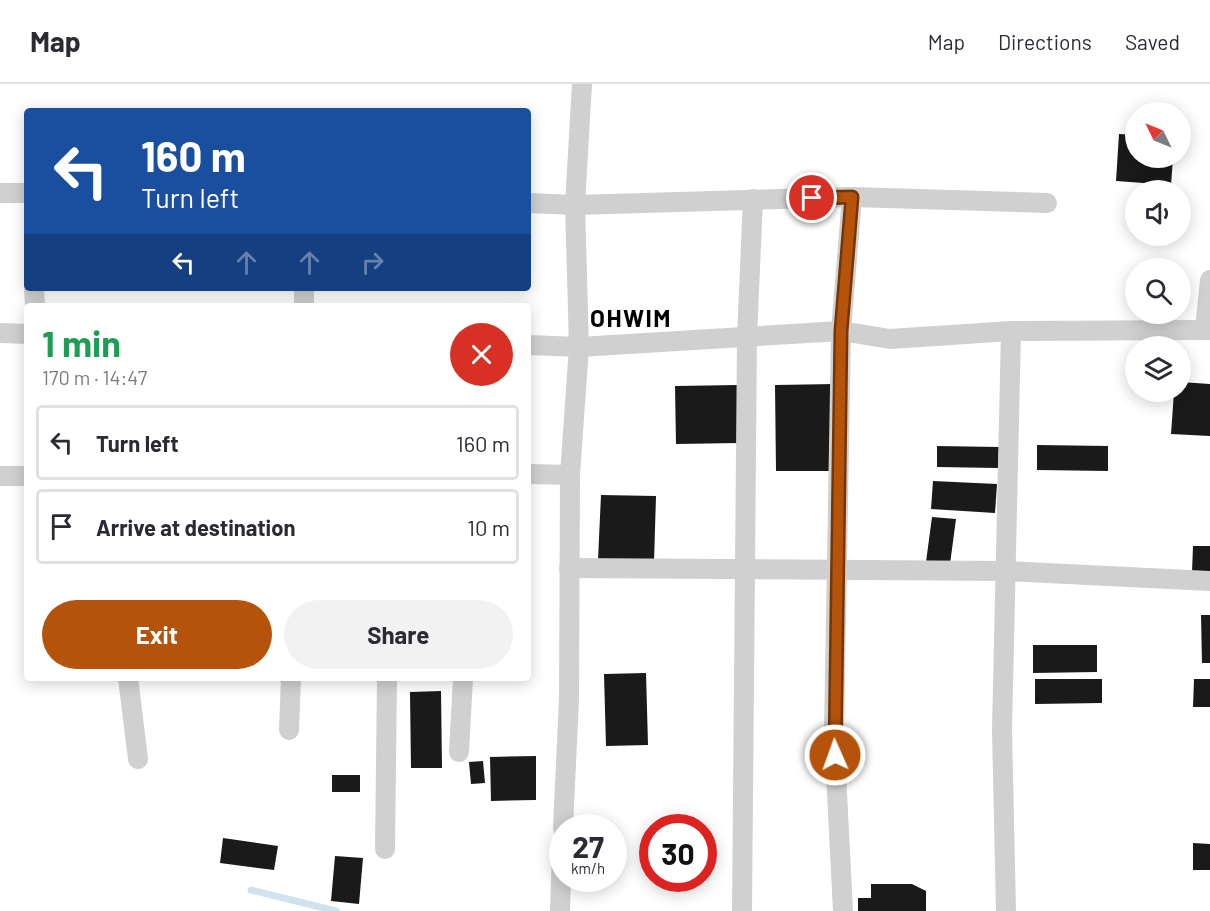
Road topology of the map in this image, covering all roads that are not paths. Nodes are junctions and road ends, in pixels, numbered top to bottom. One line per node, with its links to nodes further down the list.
1 (582, 84): 8 (street)
2 (0, 193): 3 (street)
3 (24, 193)
4 (852, 197): 5 (street); 6 (street); 11 (street)
5 (753, 199): 8 (street); 15 (street)
6 (1047, 202)
7 (531, 203): 8 (street)
8 (575, 205): 17 (street)
9 (1210, 280): 10 (street)
10 (1208, 329): 12 (street)
11 (841, 331): 12 (street); 15 (street); 23 (street)
12 (1011, 331): 25 (street)
13 (0, 333): 14 (street)
14 (24, 334)
15 (747, 337): 17 (street); 24 (street)
16 (531, 345): 17 (street)
17 (579, 347): 19 (street)
18 (531, 474): 19 (street)
19 (570, 475): 22 (street)
20 (0, 476): 21 (street)
21 (24, 476)
22 (569, 568): 24 (street); 34 (street)
23 (838, 570): 24 (street); 25 (street); 39 (street)
24 (747, 571): 38 (street)
25 (1004, 571): 26 (street); 40 (street)
26 (1210, 581)
27 (128, 681): 33 (street)
28 (291, 681): 31 (street)
29 (387, 681): 35 (street)
30 (463, 681): 32 (street)
31 (289, 730)
32 (459, 753)
33 (138, 759)
34 (564, 814)
35 (385, 849)
36 (561, 892): 37 (street)
37 (560, 911)
38 (742, 911)
39 (843, 911)
40 (1006, 911)

